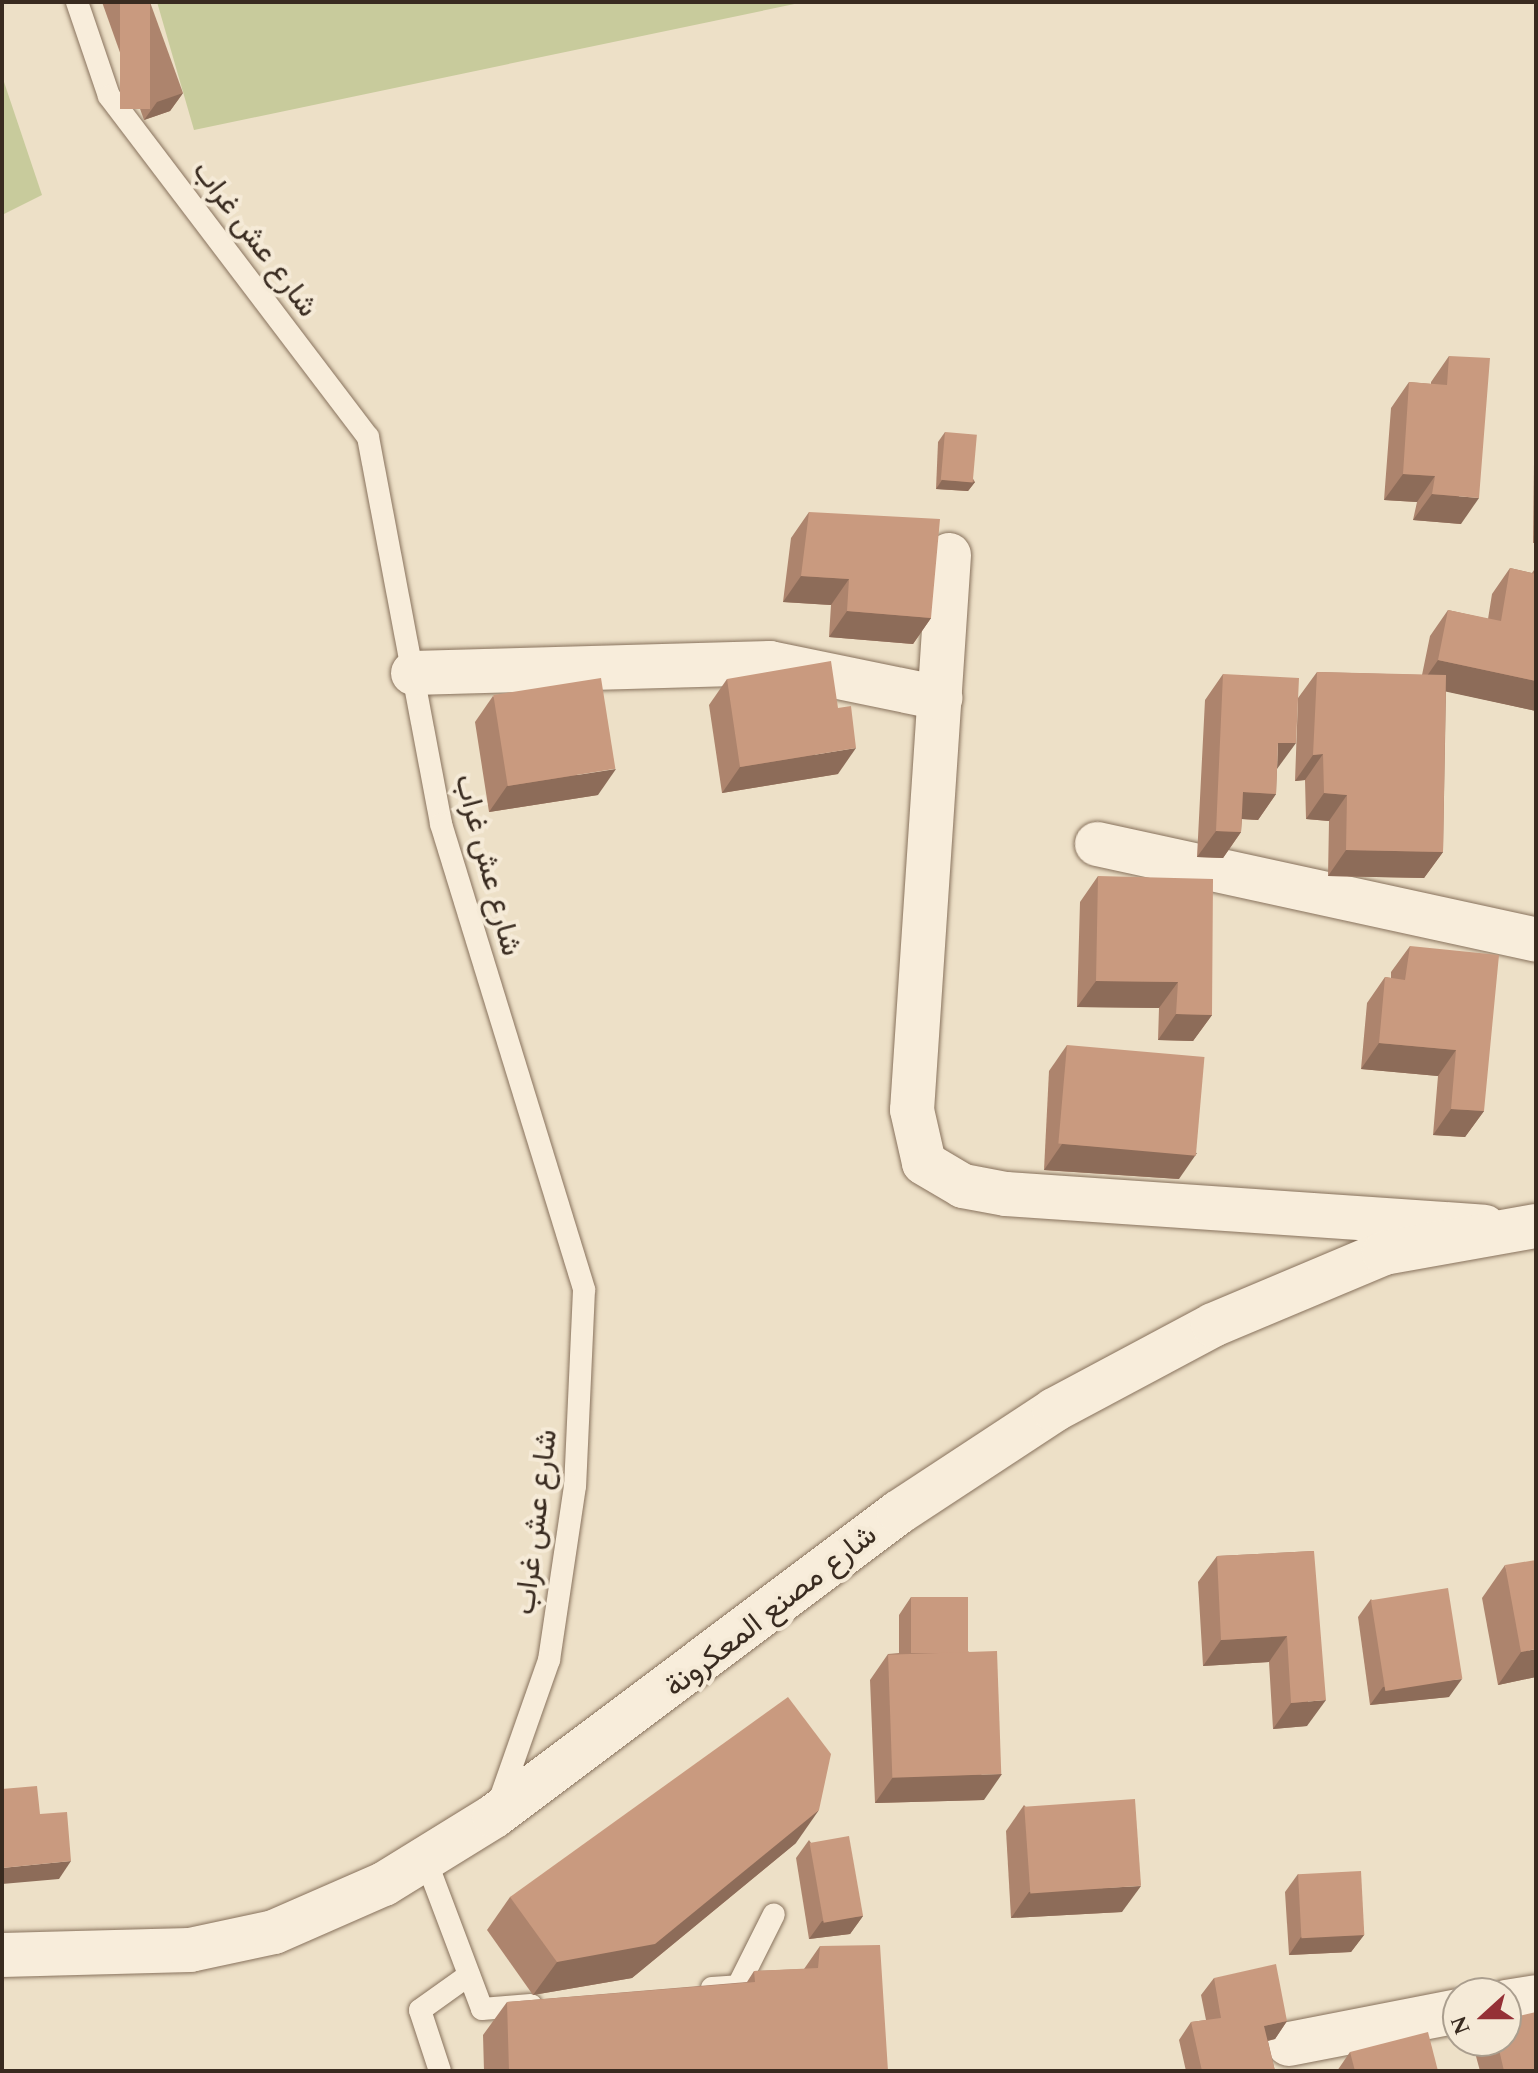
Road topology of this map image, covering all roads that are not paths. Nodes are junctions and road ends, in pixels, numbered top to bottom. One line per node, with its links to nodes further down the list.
1 (77, 2): 3 (lane, شارع عش غراب)
2 (949, 555): 4 (street)
3 (413, 673): 4 (street); 8 (lane, شارع عش غراب)
4 (940, 698): 7 (street)
5 (1097, 844): 6 (street)
6 (1536, 940)
7 (1515, 1227): 8 (street, شارع مصنع المعكرونة)
8 (494, 1816): 9 (street, شارع مصنع المعكرونة)
9 (425, 1858): 11 (street, شارع مصنع المعكرونة); 12 (lane)
10 (774, 1914): 13 (lane)
11 (2, 1955)
12 (469, 1975): 14 (lane); 17 (lane)
13 (693, 1990)
14 (557, 2002)
15 (1442, 2014): 16 (street)
16 (1289, 2044)
17 (440, 2071)

